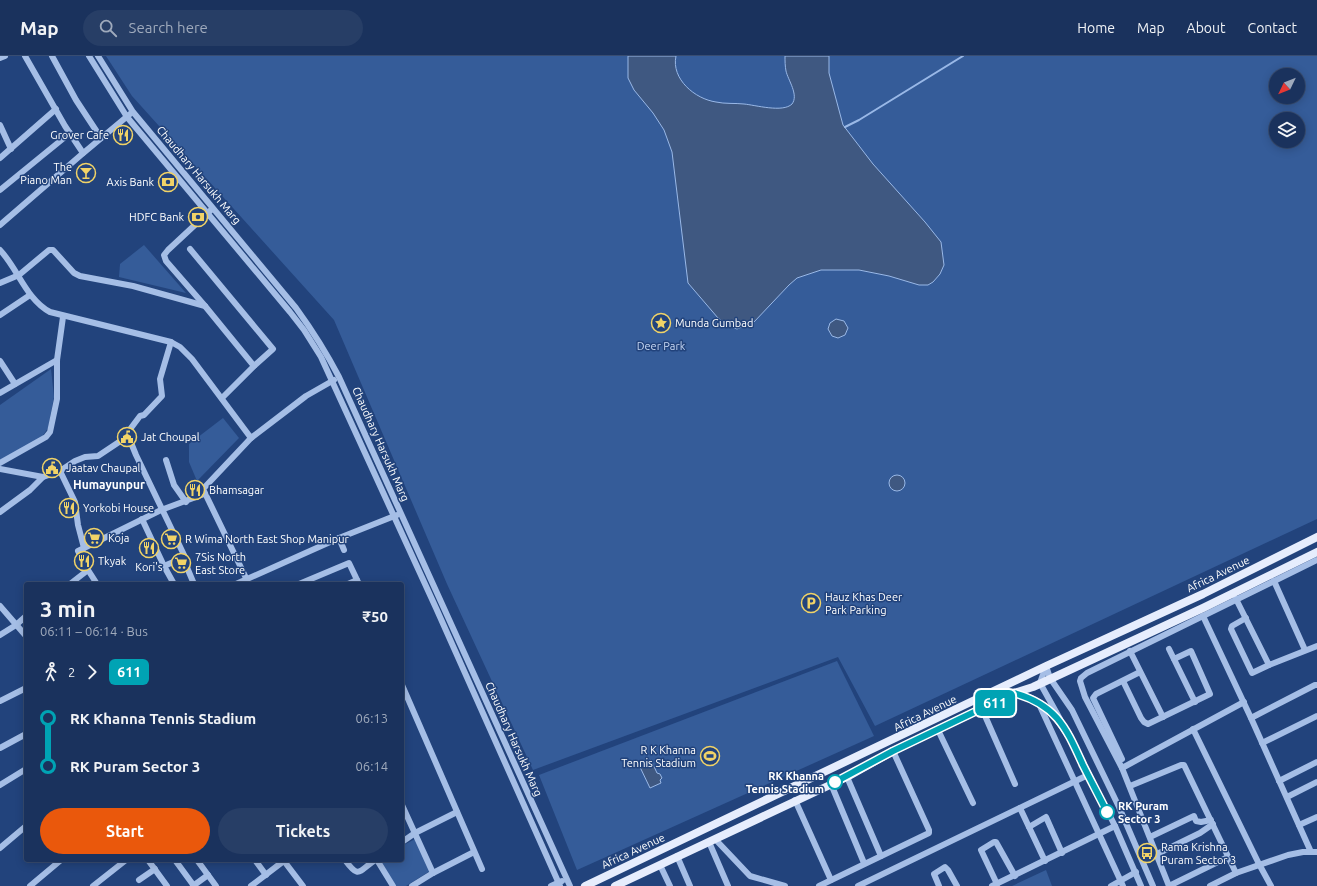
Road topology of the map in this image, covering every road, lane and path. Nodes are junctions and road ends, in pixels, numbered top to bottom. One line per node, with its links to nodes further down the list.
1 (5, 56): 6 (street)
2 (25, 56): 7 (street)
3 (52, 56): 12 (street)
4 (89, 56): 9 (street, Chaudhary Harsukh Marg)
5 (98, 56): 8 (street, Chaudhary Harsukh Marg)
6 (0, 58)
7 (56, 109): 11 (street); 13 (street)
8 (133, 112): 9 (street); 17 (street, Chaudhary Harsukh Marg)
9 (127, 117): 12 (street); 18 (street, Chaudhary Harsukh Marg)
10 (0, 125): 13 (street)
11 (70, 134): 14 (street); 16 (street)
12 (101, 138): 14 (street)
13 (11, 149): 15 (street)
14 (83, 153): 19 (street)
15 (0, 158)
16 (0, 190)
17 (213, 208): 18 (street); 32 (street, Chaudhary Harsukh Marg)
18 (208, 213): 25 (street); 33 (street, Chaudhary Harsukh Marg)
19 (0, 225)
20 (190, 249): 31 (street)
21 (0, 250): 22 (street)
22 (19, 275): 23 (street); 24 (street); 25 (street)
23 (0, 282)
24 (30, 295): 26 (street); 27 (street)
25 (205, 306): 31 (street)
26 (0, 315)
27 (63, 316): 28 (street); 30 (street)
28 (171, 342): 36 (street); 37 (street)
29 (0, 360): 34 (street)
30 (57, 360): 34 (street); 40 (street)
31 (254, 366): 36 (street)
32 (339, 377): 33 (street); 48 (street, Chaudhary Harsukh Marg)
33 (332, 381): 38 (street); 49 (street, Chaudhary Harsukh Marg)
34 (15, 384): 35 (street)
35 (0, 393)
36 (222, 398): 38 (street)
37 (127, 433): 42 (street); 46 (street)
38 (250, 438): 44 (street)
39 (166, 460): 45 (street)
40 (0, 463)
41 (0, 470): 43 (street)
42 (60, 471): 43 (street); 53 (street)
43 (43, 476): 47 (street)
44 (204, 494): 45 (street); 59 (street)
45 (186, 502): 46 (street)
46 (162, 510): 50 (street); 55 (street)
47 (0, 512)
48 (401, 513): 49 (street); 69 (street, Chaudhary Harsukh Marg)
49 (394, 516): 52 (street); 71 (street, Chaudhary Harsukh Marg)
50 (142, 519): 53 (street); 57 (street)
51 (1317, 537): 84 (main road, Africa Avenue)
52 (339, 538): 54 (street); 59 (street)
53 (84, 548): 58 (street)
54 (344, 550)
55 (183, 558): 57 (street); 64 (street)
56 (1317, 558): 60 (street); 86 (main road, Africa Avenue)
57 (164, 566): 63 (street)
58 (88, 570): 61 (street); 62 (street)
59 (247, 580): 65 (street)
60 (1274, 581): 68 (street); 80 (street)
61 (73, 582)
62 (97, 582)
63 (173, 582)
64 (193, 582)
65 (242, 582)
66 (304, 582): 67 (street)
67 (358, 582)
68 (1236, 599): 72 (street); 74 (street)
69 (443, 605): 71 (street); 108 (street, Chaudhary Harsukh Marg)
70 (0, 606): 75 (street)
71 (434, 609): 109 (street, Chaudhary Harsukh Marg)
72 (1203, 616): 81 (street); 96 (street)
73 (24, 618): 75 (street)
74 (1246, 618): 83 (street); 83 (street)
75 (16, 625): 76 (street); 77 (street)
76 (24, 634)
77 (0, 635)
78 (1317, 646): 80 (street)
79 (1169, 649): 82 (street)
80 (1304, 650): 83 (street)
81 (1130, 651): 85 (street); 112 (street)
82 (1174, 659): 95 (street); 95 (street)
83 (1269, 665)
84 (1046, 666): 86 (street); 88 (street); 190 (main road, Africa Avenue)
85 (1140, 672): 87 (street); 99 (street)
86 (1050, 678): 88 (main road, Africa Avenue); 201 (street)
87 (1123, 680): 99 (street); 110 (street)
88 (1040, 683): 92 (main road, Africa Avenue); 103 (street)
89 (1317, 685): 100 (street)
90 (24, 689): 93 (street)
91 (404, 691): 128 (street)
92 (1014, 693): 94 (main road); 97 (main road, Africa Avenue)
93 (0, 701)
94 (1038, 702): 103 (main road); 116 (street)
95 (1195, 702): 99 (street)
96 (1244, 702): 100 (street); 101 (street)
97 (982, 709): 102 (main road, Africa Avenue); 120 (street)
98 (1317, 716): 105 (street)
99 (1163, 717)
100 (1251, 718): 105 (street)
101 (1194, 729): 112 (street); 161 (street)
102 (938, 730): 107 (main road, Africa Avenue); 125 (street)
103 (1068, 734): 114 (street)
104 (24, 735): 106 (street)
105 (1262, 743): 117 (street)
106 (0, 748)
107 (893, 751): 115 (main road, Africa Avenue); 146 (street)
108 (509, 754): 109 (street); 171 (street, Chaudhary Harsukh Marg)
109 (499, 758): 174 (street, Chaudhary Harsukh Marg)
110 (1122, 759)
111 (1317, 762): 117 (street)
112 (1122, 768): 122 (street)
113 (24, 770): 121 (street)
114 (1088, 774): 116 (street); 133 (street)
115 (847, 776): 119 (main road, Africa Avenue); 146 (street)
116 (1074, 781): 126 (street); 136 (street)
117 (1279, 781): 123 (street)
118 (1317, 782): 123 (street)
119 (831, 784): 124 (main road, Africa Avenue); 160 (street)
120 (1015, 784)
121 (0, 785)
122 (1130, 786): 130 (street); 137 (street)
123 (1287, 797): 131 (street)
124 (795, 800): 138 (main road, Africa Avenue); 173 (street)
125 (973, 803)
126 (1020, 808): 132 (street); 196 (street)
127 (404, 809): 135 (street)
128 (457, 812): 135 (street); 141 (street)
129 (1317, 817): 131 (street)
130 (1212, 822): 137 (street); 144 (street); 147 (street)
131 (1299, 825): 142 (street)
132 (1028, 826): 143 (street); 148 (street)
133 (1115, 826): 136 (street); 165 (street)
134 (24, 828): 140 (street)
135 (415, 833): 139 (street); 166 (street)
136 (1099, 834): 143 (street); 175 (street)
137 (1150, 837): 144 (street)
138 (712, 840): 145 (main road, Africa Avenue); 193 (street); 194 (street)
139 (404, 841)
140 (0, 848)
141 (474, 852): 164 (street); 166 (street)
142 (1314, 852): 161 (street)
143 (1062, 853): 148 (street)
144 (1157, 854): 202 (street)
145 (677, 856): 162 (main road, Africa Avenue); 192 (street)
146 (881, 856): 160 (street)
147 (1228, 857): 167 (street); 202 (street)
148 (1044, 861): 170 (street)
149 (59, 862): 180 (street)
150 (123, 862): 181 (street)
151 (150, 862): 163 (street)
152 (176, 862): 183 (street)
153 (198, 862): 168 (street)
154 (256, 862): 169 (street)
155 (282, 862): 169 (street)
156 (285, 862): 176 (street)
157 (346, 862): 158 (street)
158 (373, 862)
159 (377, 862): 186 (street)
160 (864, 863): 173 (street)
161 (1259, 864): 167 (street); 179 (street)
162 (660, 865): 177 (main road, Africa Avenue); 191 (street)
163 (155, 869): 172 (street); 182 (street)
164 (482, 869)
165 (1136, 872): 175 (street); 200 (street)
166 (433, 873): 187 (street)
167 (1236, 874): 203 (street)
168 (208, 875): 183 (street); 184 (street)
169 (266, 875): 185 (street)
170 (1015, 876): 178 (street); 178 (street)
171 (566, 878): 174 (street); 189 (street, Chaudhary Harsukh Marg)
172 (139, 880)
173 (831, 880): 195 (street)
174 (559, 884): 188 (street)
175 (1122, 884): 199 (street)
176 (301, 885)
177 (618, 885)
178 (994, 885)
179 (1269, 885)
180 (30, 886)
181 (93, 886)
182 (167, 886)
183 (194, 886)
184 (216, 886)
185 (252, 886)
186 (392, 886)
187 (412, 886)
188 (551, 886)
189 (570, 886)
190 (586, 886)
191 (670, 886)
192 (690, 886)
193 (728, 886)
194 (785, 886)
195 (819, 886)
196 (858, 886)
197 (939, 886): 198 (street)
198 (957, 886)
199 (1111, 886)
200 (1141, 886)
201 (1153, 886)
202 (1169, 886)
203 (1210, 886)

